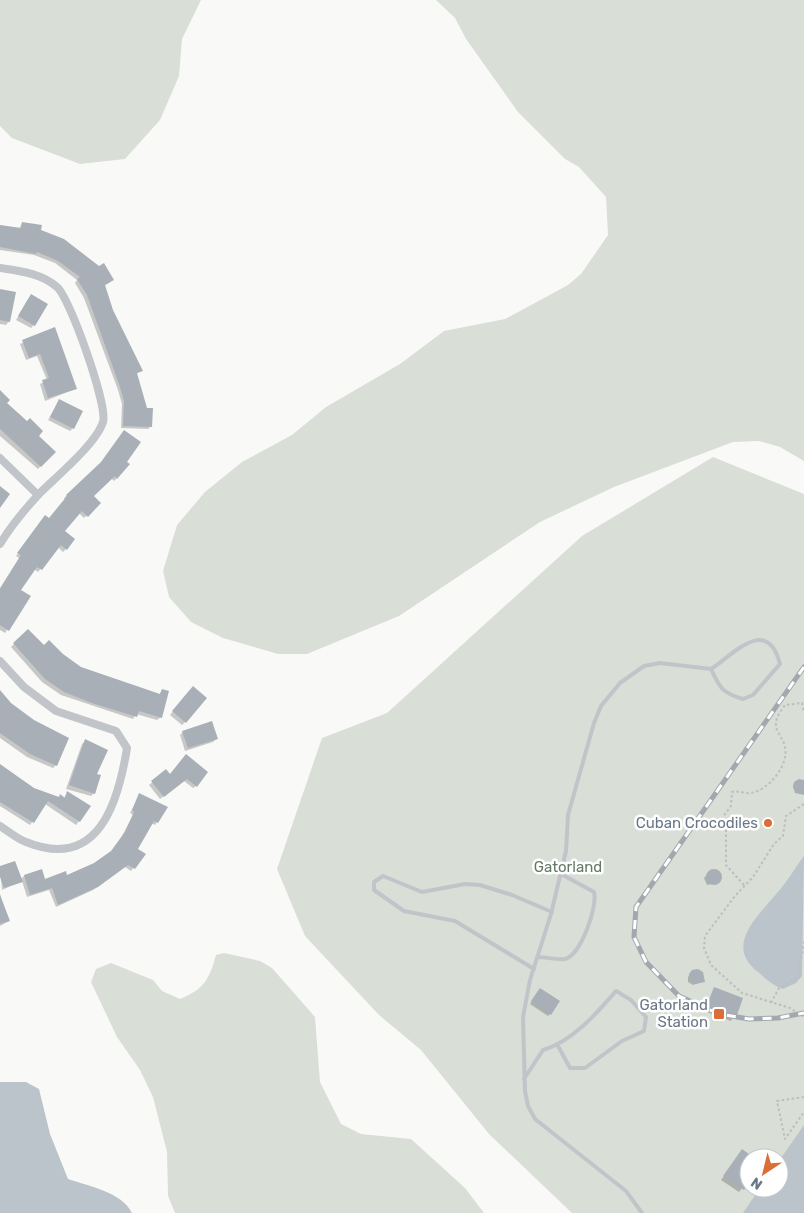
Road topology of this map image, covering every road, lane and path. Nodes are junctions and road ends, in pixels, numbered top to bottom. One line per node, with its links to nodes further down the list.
1 (0, 268): 3 (street)
2 (0, 458): 3 (street)
3 (38, 495): 4 (street)
4 (0, 544)
5 (0, 661): 9 (street)
6 (711, 669): 6 (lane); 10 (lane)
7 (804, 712): 11 (path)
8 (804, 804): 11 (path)
9 (0, 826)
10 (561, 874): 12 (lane); 14 (lane)
11 (744, 885): 16 (path)
12 (552, 912): 14 (lane); 15 (lane)
13 (804, 941): 16 (path)
14 (537, 957): 15 (lane)
15 (534, 969): 19 (lane)
16 (771, 1003): 17 (path)
17 (804, 1017)
18 (558, 1046): 18 (lane); 19 (lane)
19 (524, 1079): 22 (lane)
20 (804, 1097): 21 (path)
21 (804, 1112)
22 (642, 1213)

